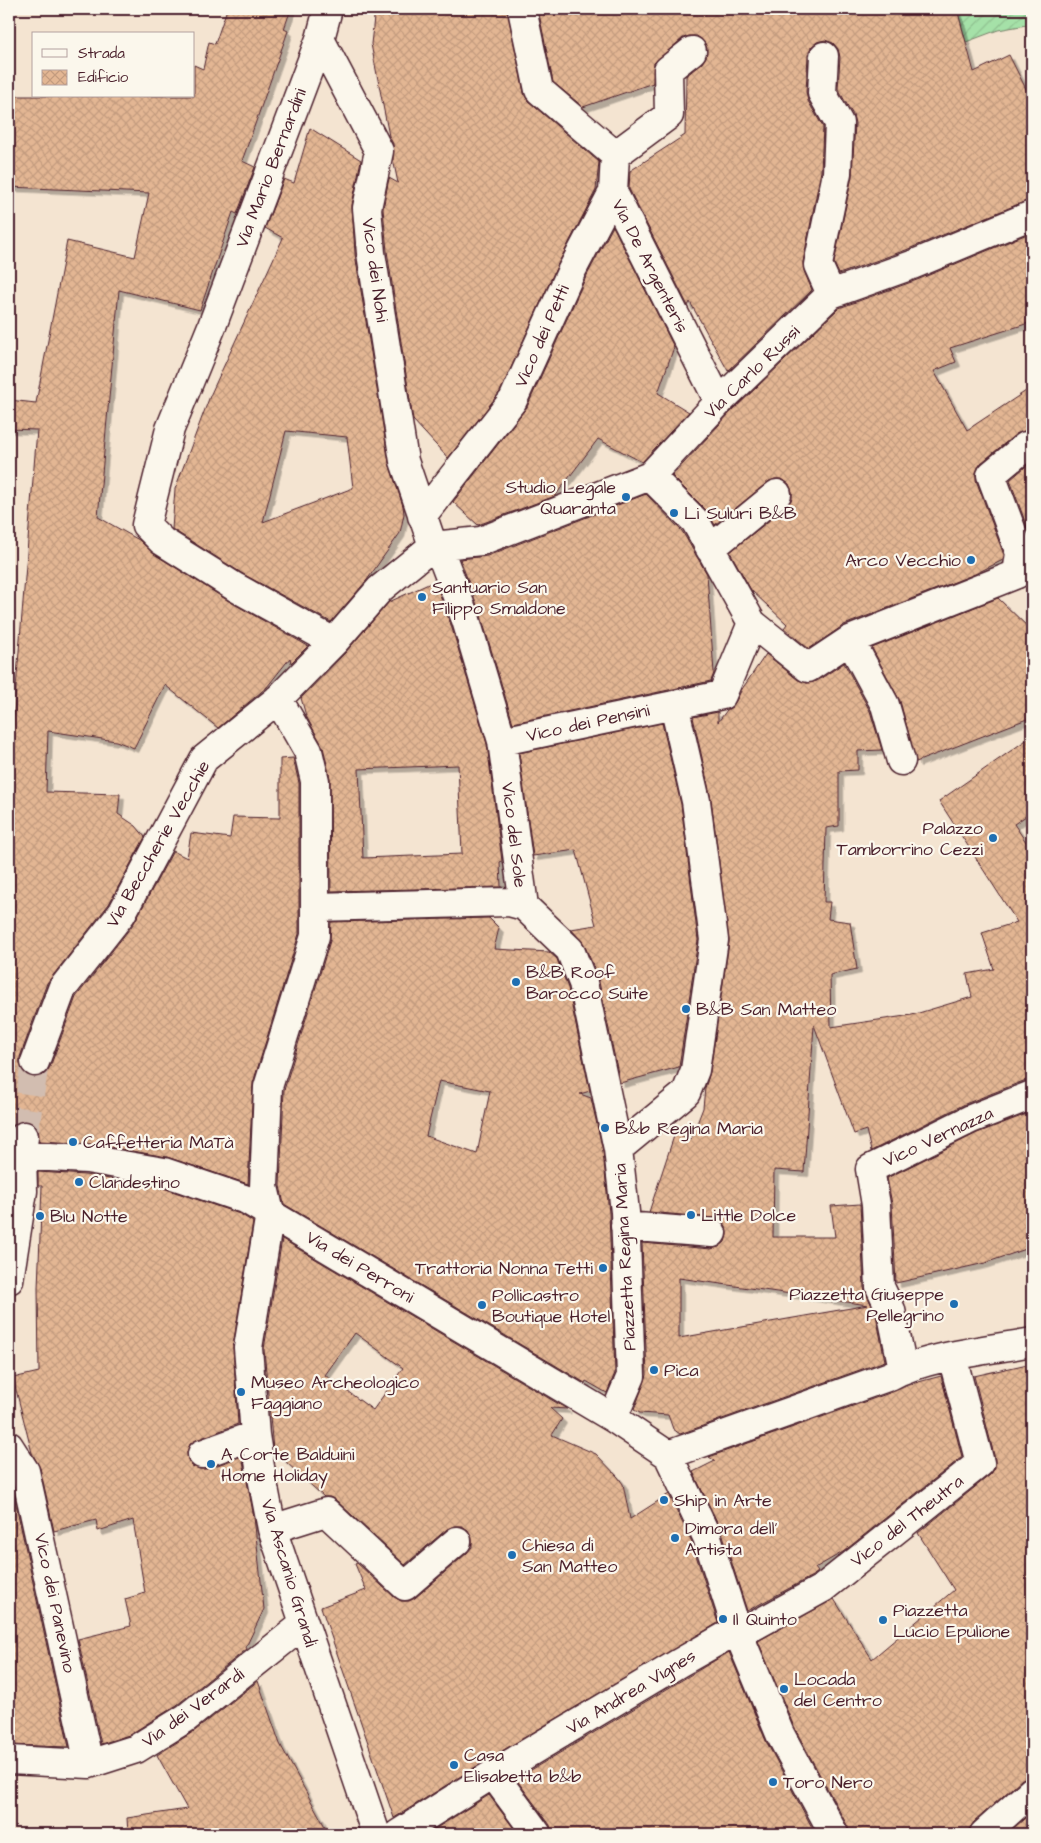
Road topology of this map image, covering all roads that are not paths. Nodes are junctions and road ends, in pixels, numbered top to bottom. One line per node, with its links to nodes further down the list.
1 (328, 9): 3 (street, Via Mario Bernardini)
2 (522, 9): 6 (street)
3 (320, 39): 14 (street, Vico dei Nohi); 20 (street, Via Mario Bernardini)
4 (692, 51): 6 (street)
5 (824, 56): 9 (street)
6 (615, 155): 7 (street, Via De Argenteris)
7 (613, 192): 10 (street, Via De Argenteris); 14 (street, Vico dei Petti)
8 (1032, 215): 9 (street, Via Carlo Russi)
9 (832, 294): 10 (street, Via Carlo Russi)
10 (719, 402): 12 (street, Via Carlo Russi)
11 (1026, 446): 17 (street)
12 (650, 476): 15 (street); 16 (street, Via Carlo Russi)
13 (778, 494): 15 (street)
14 (422, 516): 16 (street, Vico del Sole)
15 (710, 549): 18 (street)
16 (438, 554): 20 (street, Via Beccherie Vecchie); 23 (street, Vico del Sole)
17 (1025, 583): 19 (street)
18 (752, 624): 19 (street); 22 (street, Vico dei Pensini)
19 (850, 640): 24 (street)
20 (334, 642): 21 (street, Via Beccherie Vecchie)
21 (278, 699): 26 (street); 27 (street, Via Beccherie Vecchie)
22 (674, 705): 23 (street, Vico dei Pensini); 30 (street)
23 (502, 741): 25 (street, Vico del Sole)
24 (901, 762)
25 (524, 906): 26 (street); 28 (street, Vico del Sole)
26 (315, 907): 31 (street)
27 (35, 1062)
28 (606, 1094): 30 (street, Piazzetta Regina Maria)
29 (1032, 1095): 37 (street, Vico Vernazza)
30 (618, 1149): 32 (street, Piazzetta Regina Maria)
31 (270, 1214): 34 (street, Via dei Perroni); 38 (street, Via dei Perroni); 39 (street, Via Ascanio Grandi)
32 (625, 1226): 33 (street); 38 (street, Piazzetta Regina Maria)
33 (712, 1233)
34 (9, 1280)
35 (1032, 1342): 36 (street)
36 (952, 1356): 37 (street); 46 (street, Vico del Theutra)
37 (903, 1369): 42 (street)
38 (613, 1418): 42 (street, Via dei Perroni)
39 (255, 1435): 41 (street); 43 (street, Via Ascanio Grandi)
40 (9, 1446): 48 (street, Vico dei Panevino)
41 (202, 1454)
42 (668, 1455): 46 (street)
43 (272, 1529): 44 (street); 45 (street, Via Ascanio Grandi)
44 (457, 1541)
45 (304, 1624): 48 (street, Via dei Verardi); 52 (street, Via Ascanio Grandi)
46 (738, 1630): 49 (street, Via Andrea Vignes); 51 (street)
47 (9, 1760): 48 (street, Via dei Verardi)
48 (89, 1764)
49 (493, 1774): 53 (street, Via Andrea Vignes); 54 (street)
50 (1032, 1791): 55 (street)
51 (830, 1833)
52 (376, 1834)
53 (398, 1834)
54 (537, 1834)
55 (984, 1834)

